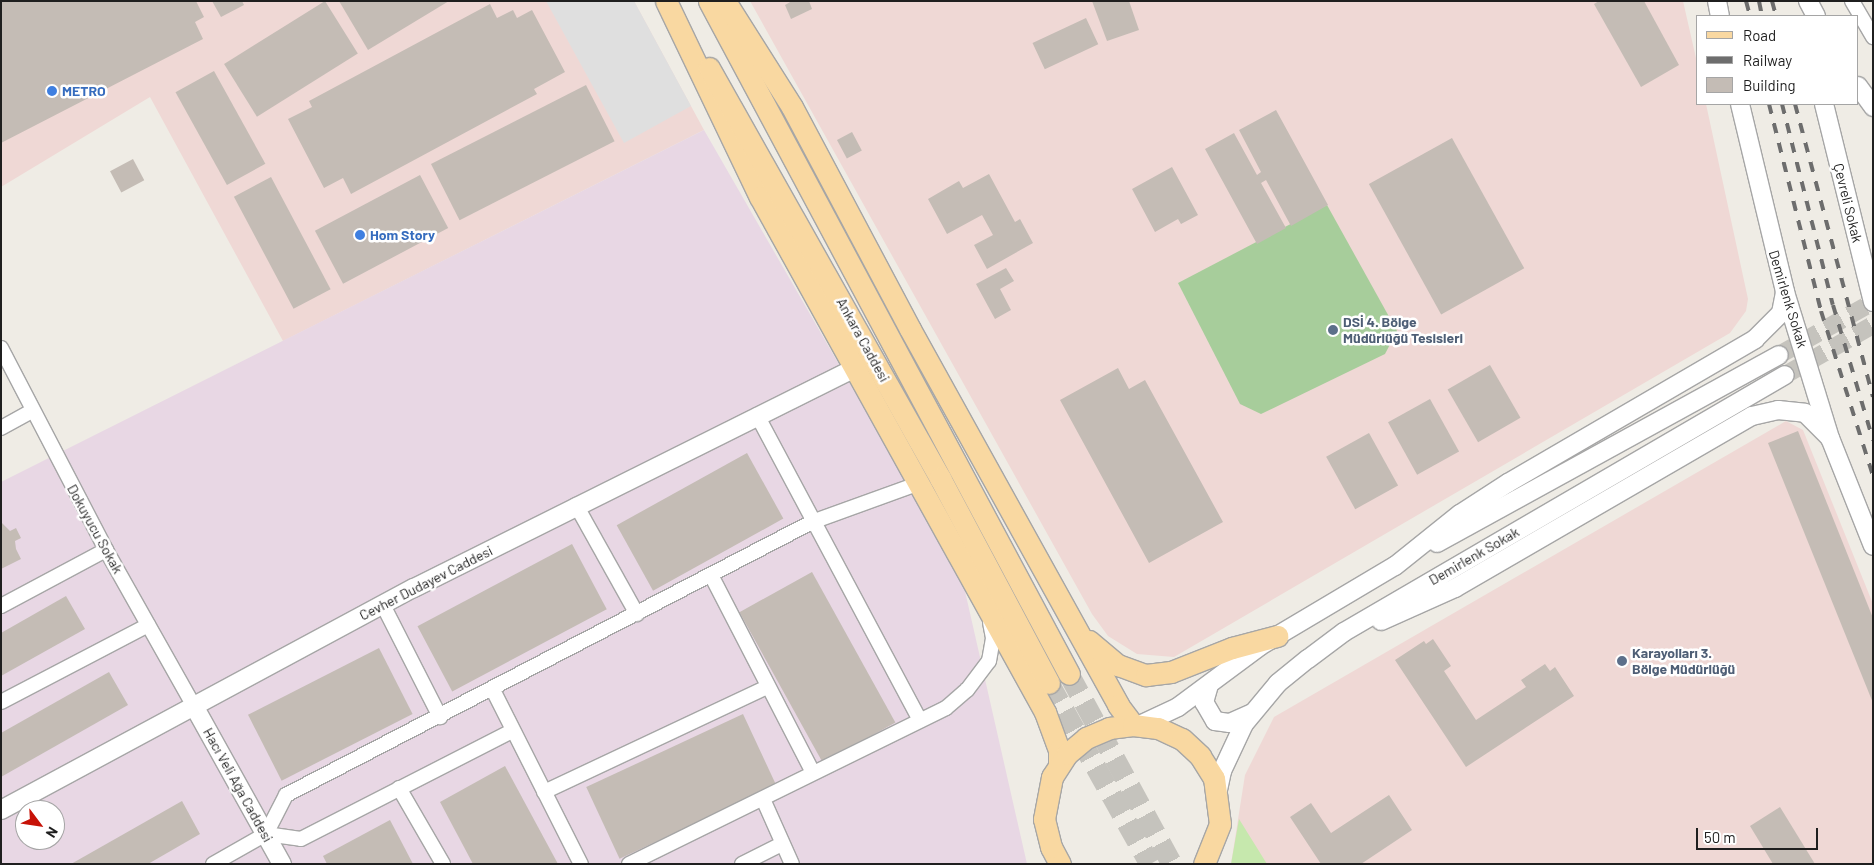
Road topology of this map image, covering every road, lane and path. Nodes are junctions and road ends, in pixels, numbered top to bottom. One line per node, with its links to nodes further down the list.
1 (668, 1): 20 (main road); 42 (main road, Ankara Caddesi)
2 (709, 1): 41 (main road, Ankara Caddesi)
3 (725, 1): 37 (main road)
4 (1717, 1): 8 (street)
5 (1799, 1): 9 (street)
6 (1808, 1): 10 (street)
7 (1852, 1): 11 (street)
8 (1720, 15)
9 (1803, 15)
10 (1815, 15)
11 (1873, 38)
12 (1859, 87): 15 (street)
13 (1740, 105): 16 (street, Demirlenk Sokak)
14 (1824, 105): 17 (street, Çevreli Sokak)
15 (1873, 108)
16 (1785, 292): 25 (street, Demirlenk Sokak); 31 (street)
17 (1873, 302)
18 (1, 348): 22 (street, Dokuyucu Sokak)
19 (1779, 355): 31 (street, Demirlenk Sokak)
20 (856, 368): 23 (street, Cevher Dudayev Caddesi); 26 (main road)
21 (1785, 375): 39 (street, Demirlenk Sokak)
22 (32, 411): 24 (street); 30 (street, Dokuyucu Sokak)
23 (757, 415): 27 (street, Cevher Dudayev Caddesi); 28 (street)
24 (1, 428)
25 (1830, 438): 29 (street, Demirlenk Sokak); 39 (street)
26 (920, 483): 28 (street); 33 (main road)
27 (576, 505): 34 (street, Cevher Dudayev Caddesi); 36 (street)
28 (812, 522): 32 (street); 50 (street)
29 (1873, 546)
30 (106, 550): 35 (street); 38 (street, Dokuyucu Sokak)
31 (1395, 566): 40 (street)
32 (711, 575): 36 (street); 44 (street)
33 (983, 595): 50 (street); 53 (main road)
34 (383, 605): 47 (street, Cevher Dudayev Caddesi); 49 (street)
35 (1, 606)
36 (637, 614): 45 (street)
37 (1073, 624): 40 (main road); 51 (main road)
38 (148, 625): 46 (street); 47 (street, Dokuyucu Sokak)
39 (1344, 632): 48 (street, Demirlenk Sokak)
40 (1277, 636): 43 (street)
41 (1069, 674)
42 (1049, 683)
43 (1209, 685): 48 (street); 51 (street)
44 (767, 687): 54 (street); 57 (street)
45 (493, 690): 49 (street); 52 (street)
46 (1, 702)
47 (194, 706): 59 (street, Cevher Dudayev Caddesi); 60 (street, Hacı Veli Ağa Caddesi)
48 (1252, 713): 56 (street, Demirlenk Sokak)
49 (440, 717): 60 (street)
50 (920, 720): 54 (street)
51 (1137, 725): 53 (main road); 56 (main road)
52 (512, 731): 55 (street); 57 (street)
53 (1059, 764): 63 (main road)
54 (812, 771): 58 (street)
55 (399, 788): 60 (street); 66 (street)
56 (1218, 790): 62 (main road)
57 (544, 792): 67 (street)
58 (763, 799): 61 (street); 68 (street)
59 (1, 810)
60 (266, 834): 64 (street); 65 (street, Hacı Veli Ağa Caddesi)
61 (782, 844): 69 (street); 70 (street)
62 (1212, 858)
63 (1059, 863)
64 (213, 864)
65 (282, 864)
66 (443, 864)
67 (581, 864)
68 (629, 864)
69 (742, 864)
70 (792, 864)

